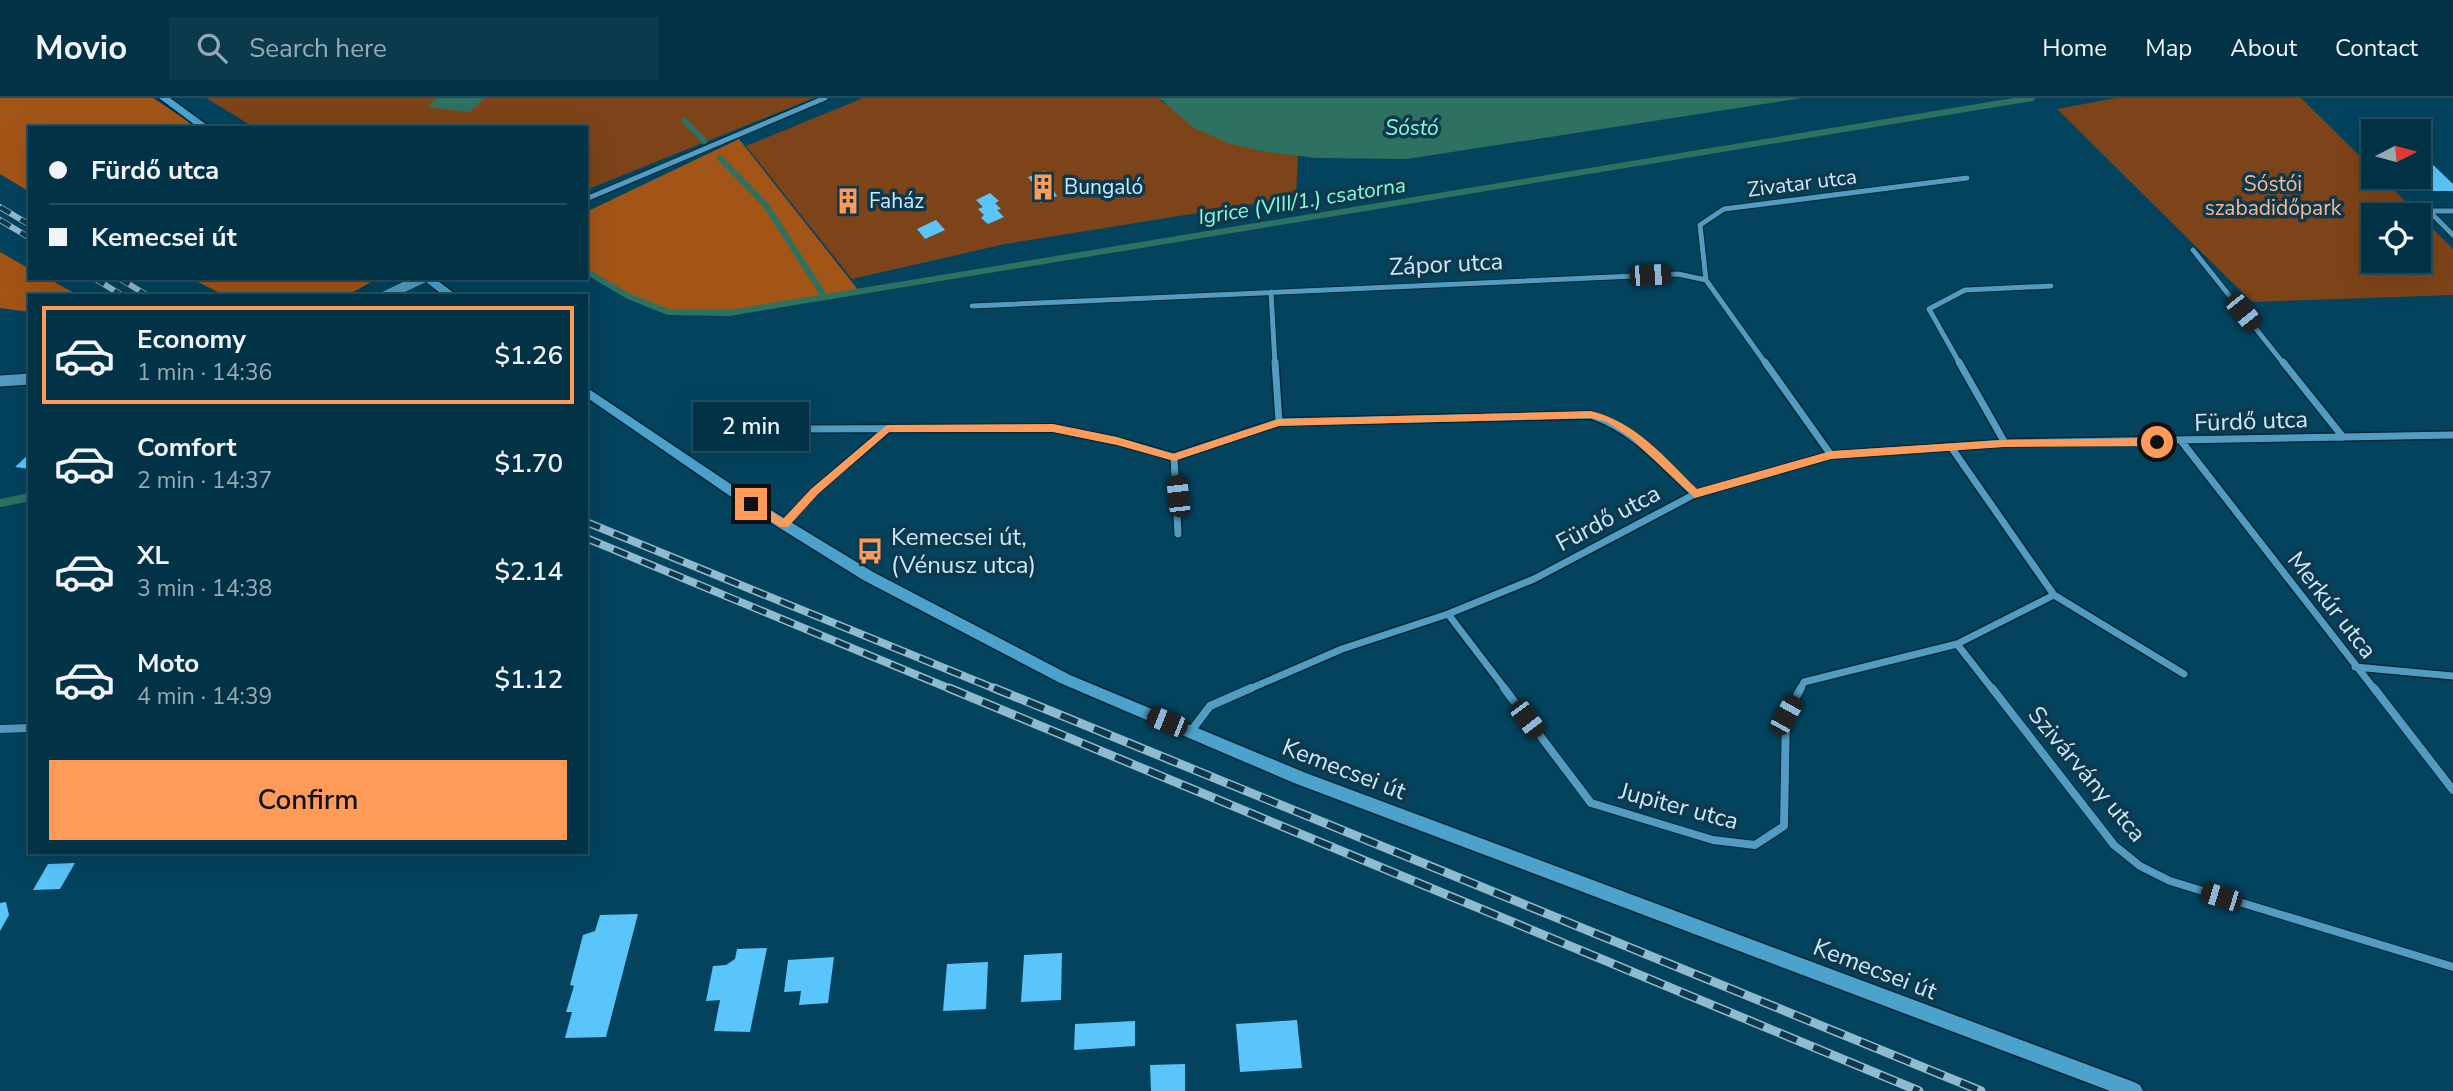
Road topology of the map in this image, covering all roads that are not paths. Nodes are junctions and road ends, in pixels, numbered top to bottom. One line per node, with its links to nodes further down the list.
1 (164, 98): 3 (main road)
2 (825, 98): 5 (street)
3 (203, 126)
4 (1967, 178): 11 (street, Zivatar utca)
5 (588, 198)
6 (2453, 211): 7 (street)
7 (2453, 236)
8 (2193, 250): 24 (street)
9 (420, 280): 14 (street)
10 (427, 280): 15 (main road)
11 (1706, 280): 13 (street, Zápor utca); 28 (street)
12 (2051, 286): 26 (street)
13 (1271, 292): 16 (street, Zápor utca); 20 (street)
14 (389, 294)
15 (449, 294)
16 (972, 306)
17 (28, 379): 18 (street)
18 (0, 381)
19 (588, 392): 31 (main road, Kemecsei út)
20 (1279, 422): 29 (street); 30 (street)
21 (786, 429): 22 (street)
22 (887, 429): 29 (street); 31 (street)
23 (2453, 435): 24 (street, Fürdő utca)
24 (2343, 438): 25 (street, Fürdő utca)
25 (2182, 442): 26 (street, Fürdő utca); 36 (street, Merkúr utca)
26 (2004, 443): 27 (street, Fürdő utca)
27 (1951, 447): 28 (street, Fürdő utca); 33 (street)
28 (1831, 455): 30 (street, Fürdő utca)
29 (1174, 457): 32 (street)
30 (1695, 494): 34 (street, Fürdő utca)
31 (784, 524): 41 (main road, Kemecsei út)
32 (1178, 534)
33 (2054, 595): 35 (street, Jupiter utca); 37 (street)
34 (1448, 614): 35 (street, Jupiter utca); 41 (street, Fürdő utca)
35 (1957, 644): 43 (street, Szivárvány utca)
36 (2355, 667): 38 (street); 42 (street, Merkúr utca)
37 (2184, 674)
38 (2453, 676)
39 (28, 728): 40 (street)
40 (0, 729)
41 (1191, 731): 44 (main road, Kemecsei út)
42 (2453, 790)
43 (2453, 967)
44 (2134, 1091)

